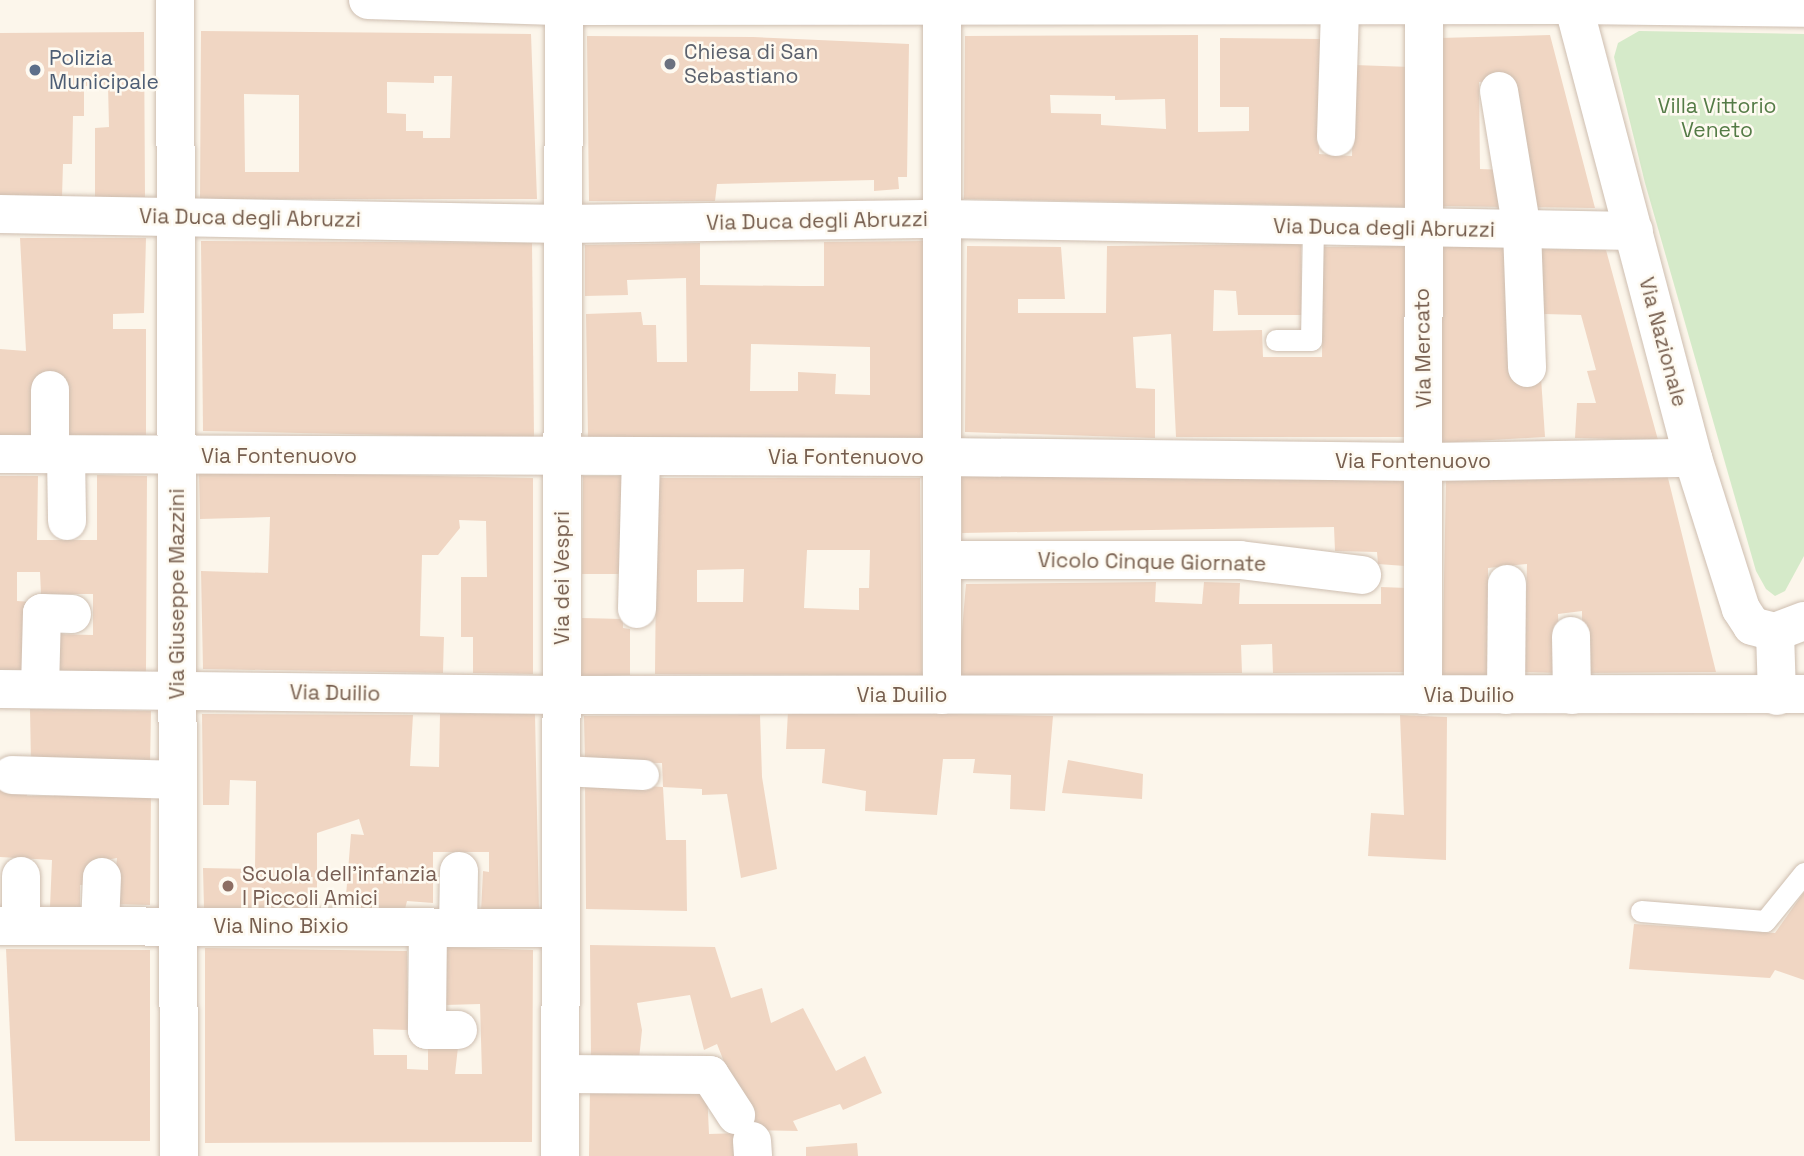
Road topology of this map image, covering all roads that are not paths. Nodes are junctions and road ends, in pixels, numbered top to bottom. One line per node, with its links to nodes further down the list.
1 (368, 0): 2 (street)
2 (564, 3): 3 (street); 19 (street, Via dei Vespri)
3 (653, 3): 4 (street)
4 (862, 3): 5 (street)
5 (942, 3): 6 (street); 18 (street)
6 (1010, 3): 7 (street)
7 (1202, 3): 11 (street)
8 (1573, 3): 9 (street); 10 (street); 23 (street, Via Nazionale)
9 (1688, 3): 12 (street)
10 (1423, 4): 11 (street); 21 (street, Via Mercato)
11 (1321, 5): 15 (street)
12 (1804, 8)
13 (175, 16): 17 (street, Via Giuseppe Mazzini)
14 (1499, 91): 22 (street)
15 (1336, 136)
16 (0, 214): 17 (street, Via Duca degli Abruzzi)
17 (176, 216): 19 (street, Via Duca degli Abruzzi); 29 (street, Via Giuseppe Mazzini)
18 (942, 219): 19 (street, Via Duca degli Abruzzi); 20 (street, Via Duca degli Abruzzi); 32 (street)
19 (564, 225): 30 (street, Via dei Vespri)
20 (1313, 227): 21 (street, Via Duca degli Abruzzi); 24 (lane)
21 (1422, 229): 22 (street, Via Duca degli Abruzzi); 34 (street, Via Mercato)
22 (1522, 230): 23 (street, Via Duca degli Abruzzi); 25 (street)
23 (1634, 231): 33 (street, Via Nazionale)
24 (1276, 340)
25 (1527, 368)
26 (50, 390): 28 (street)
27 (0, 454): 28 (street, Via Fontenuovo)
28 (58, 454): 29 (street, Via Fontenuovo); 35 (street)
29 (177, 455): 30 (street, Via Fontenuovo); 45 (street, Via Giuseppe Mazzini)
30 (563, 457): 31 (street, Via Fontenuovo); 46 (street, Via dei Vespri)
31 (641, 457): 32 (street, Via Fontenuovo); 39 (street)
32 (942, 457): 34 (street, Via Fontenuovo); 36 (street)
33 (1693, 457): 34 (street, Via Fontenuovo); 41 (street, Via Nazionale)
34 (1425, 462): 48 (street, Via Mercato)
35 (67, 521)
36 (942, 560): 37 (street, Vicolo Cinque Giornate); 47 (street)
37 (1362, 575)
38 (1507, 584): 49 (street)
39 (637, 609)
40 (72, 614): 44 (street)
41 (1789, 626): 51 (street)
42 (1571, 636): 50 (street)
43 (0, 688): 44 (street, Via Duilio)
44 (40, 689): 45 (street, Via Duilio)
45 (178, 691): 46 (street, Via Duilio); 55 (street, Via Giuseppe Mazzini)
46 (562, 695): 47 (street, Via Duilio); 52 (street, Via dei Vespri)
47 (942, 695): 48 (street, Via Duilio)
48 (1423, 695): 49 (street, Via Duilio)
49 (1506, 695): 50 (street, Via Duilio)
50 (1572, 695): 51 (street, Via Duilio)
51 (1791, 695)
52 (562, 771): 54 (street); 65 (street, Via dei Vespri)
53 (12, 775): 55 (street)
54 (644, 775)
55 (178, 780): 63 (street, Via Giuseppe Mazzini)
56 (459, 872): 64 (street)
57 (1804, 873): 60 (lane)
58 (21, 876): 61 (street)
59 (102, 877): 62 (street)
60 (1641, 911)
61 (10, 926): 62 (street, Via Nino Bixio)
62 (100, 926): 63 (street, Via Nino Bixio)
63 (178, 926): 64 (street, Via Nino Bixio); 69 (street, Via Giuseppe Mazzini)
64 (443, 927): 65 (street, Via Nino Bixio); 66 (street)
65 (561, 928): 67 (street, Via dei Vespri)
66 (458, 1030)
67 (561, 1074): 68 (street); 70 (street, Via dei Vespri)
68 (747, 1137)
69 (178, 1156)
70 (560, 1156)

